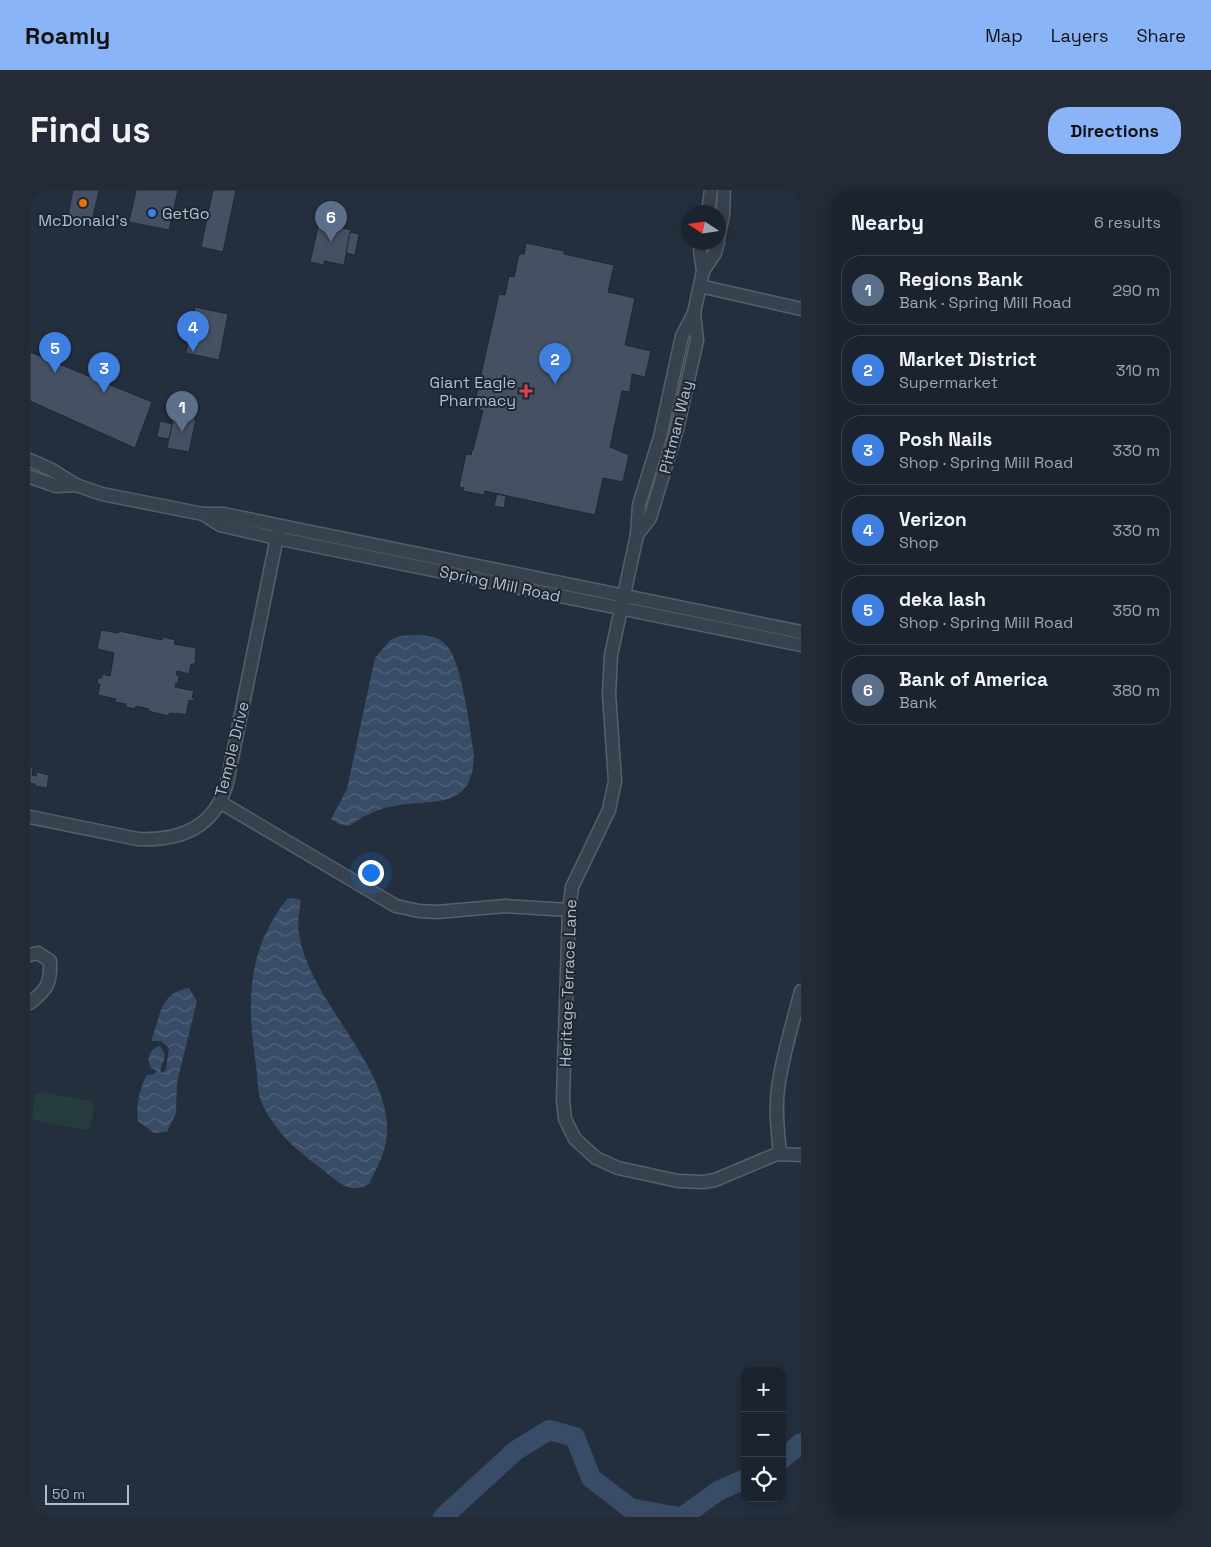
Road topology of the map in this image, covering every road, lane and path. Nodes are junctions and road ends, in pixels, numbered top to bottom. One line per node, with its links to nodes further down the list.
1 (711, 190): 3 (street)
2 (724, 190): 4 (street)
3 (709, 205)
4 (723, 205)
5 (700, 250): 7 (street, Pittman Way)
6 (716, 250): 7 (street, Pittman Way)
7 (703, 271): 8 (street, Pittman Way)
8 (700, 286): 9 (street); 14 (street, Pittman Way)
9 (801, 308)
10 (30, 460): 12 (street, Spring Mill Road)
11 (30, 477): 12 (street, Spring Mill Road)
12 (76, 485): 13 (street, Spring Mill Road)
13 (278, 532): 14 (street, Spring Mill Road); 15 (street, Spring Mill Road); 18 (street, Temple Drive)
14 (623, 596): 15 (street, Heritage Terrace Lane); 16 (street, Spring Mill Road)
15 (620, 609): 17 (street, Spring Mill Road); 20 (street, Heritage Terrace Lane)
16 (801, 632)
17 (801, 645)
18 (220, 802): 19 (street, Temple Drive); 20 (street)
19 (30, 817)
20 (569, 910): 24 (street, Heritage Terrace Lane)
21 (30, 954): 23 (street)
22 (801, 991): 24 (street)
23 (30, 1004)
24 (780, 1154): 25 (street)
25 (801, 1155)

